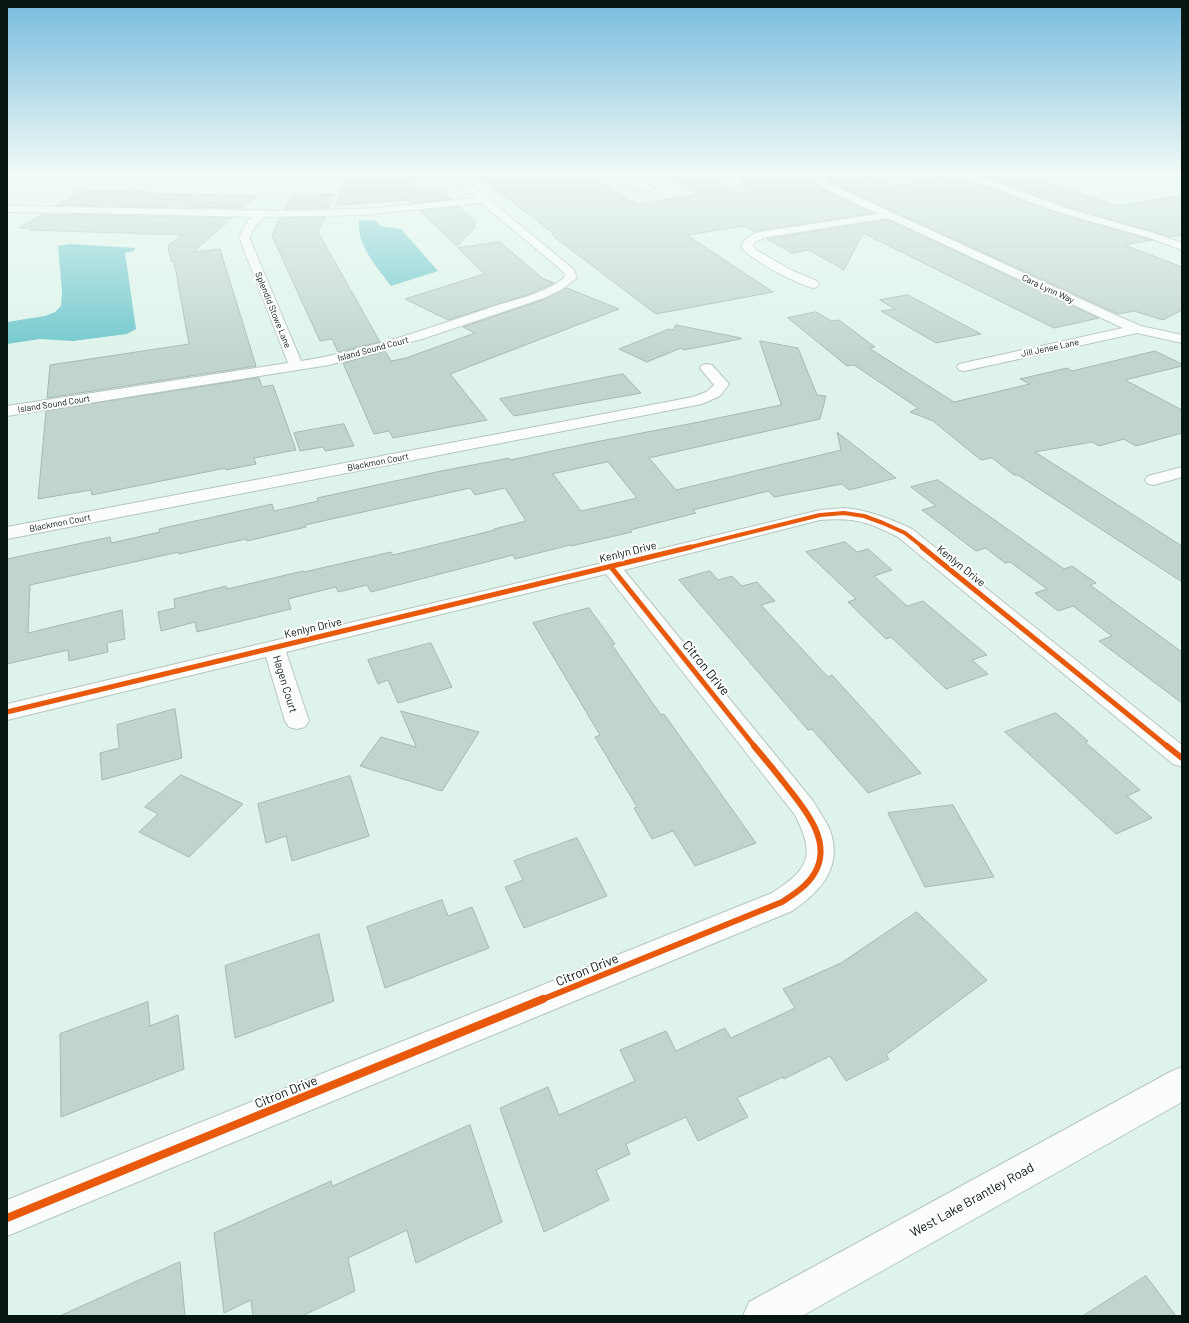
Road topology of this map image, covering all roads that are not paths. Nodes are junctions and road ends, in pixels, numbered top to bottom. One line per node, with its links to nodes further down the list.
1 (245, 235): 10 (street, Splendid Stowe Lane)
2 (525, 235): 10 (street, Island Sound Court)
3 (763, 235): 7 (street)
4 (931, 235): 8 (street, Cara Lynn Way)
5 (1146, 235): 6 (street)
6 (1182, 247)
7 (813, 284)
8 (1137, 328): 9 (street, Cara Lynn Way); 11 (street, Jill Jenee Lane)
9 (1182, 339)
10 (296, 366): 13 (street, Island Sound Court)
11 (964, 367)
12 (707, 368): 16 (street, Blackmon Court)
13 (7, 411)
14 (1182, 472): 15 (street)
15 (1154, 480)
16 (7, 533)
17 (611, 567): 18 (street, Kenlyn Drive); 21 (street, Kenlyn Drive); 23 (street, Citron Drive)
18 (274, 648): 19 (street, Kenlyn Drive); 20 (street, Hagen Court)
19 (7, 712)
20 (297, 721)
21 (1182, 758)
22 (1182, 1084): 24 (street, West Lake Brantley Road)
23 (7, 1218)
24 (763, 1316)

